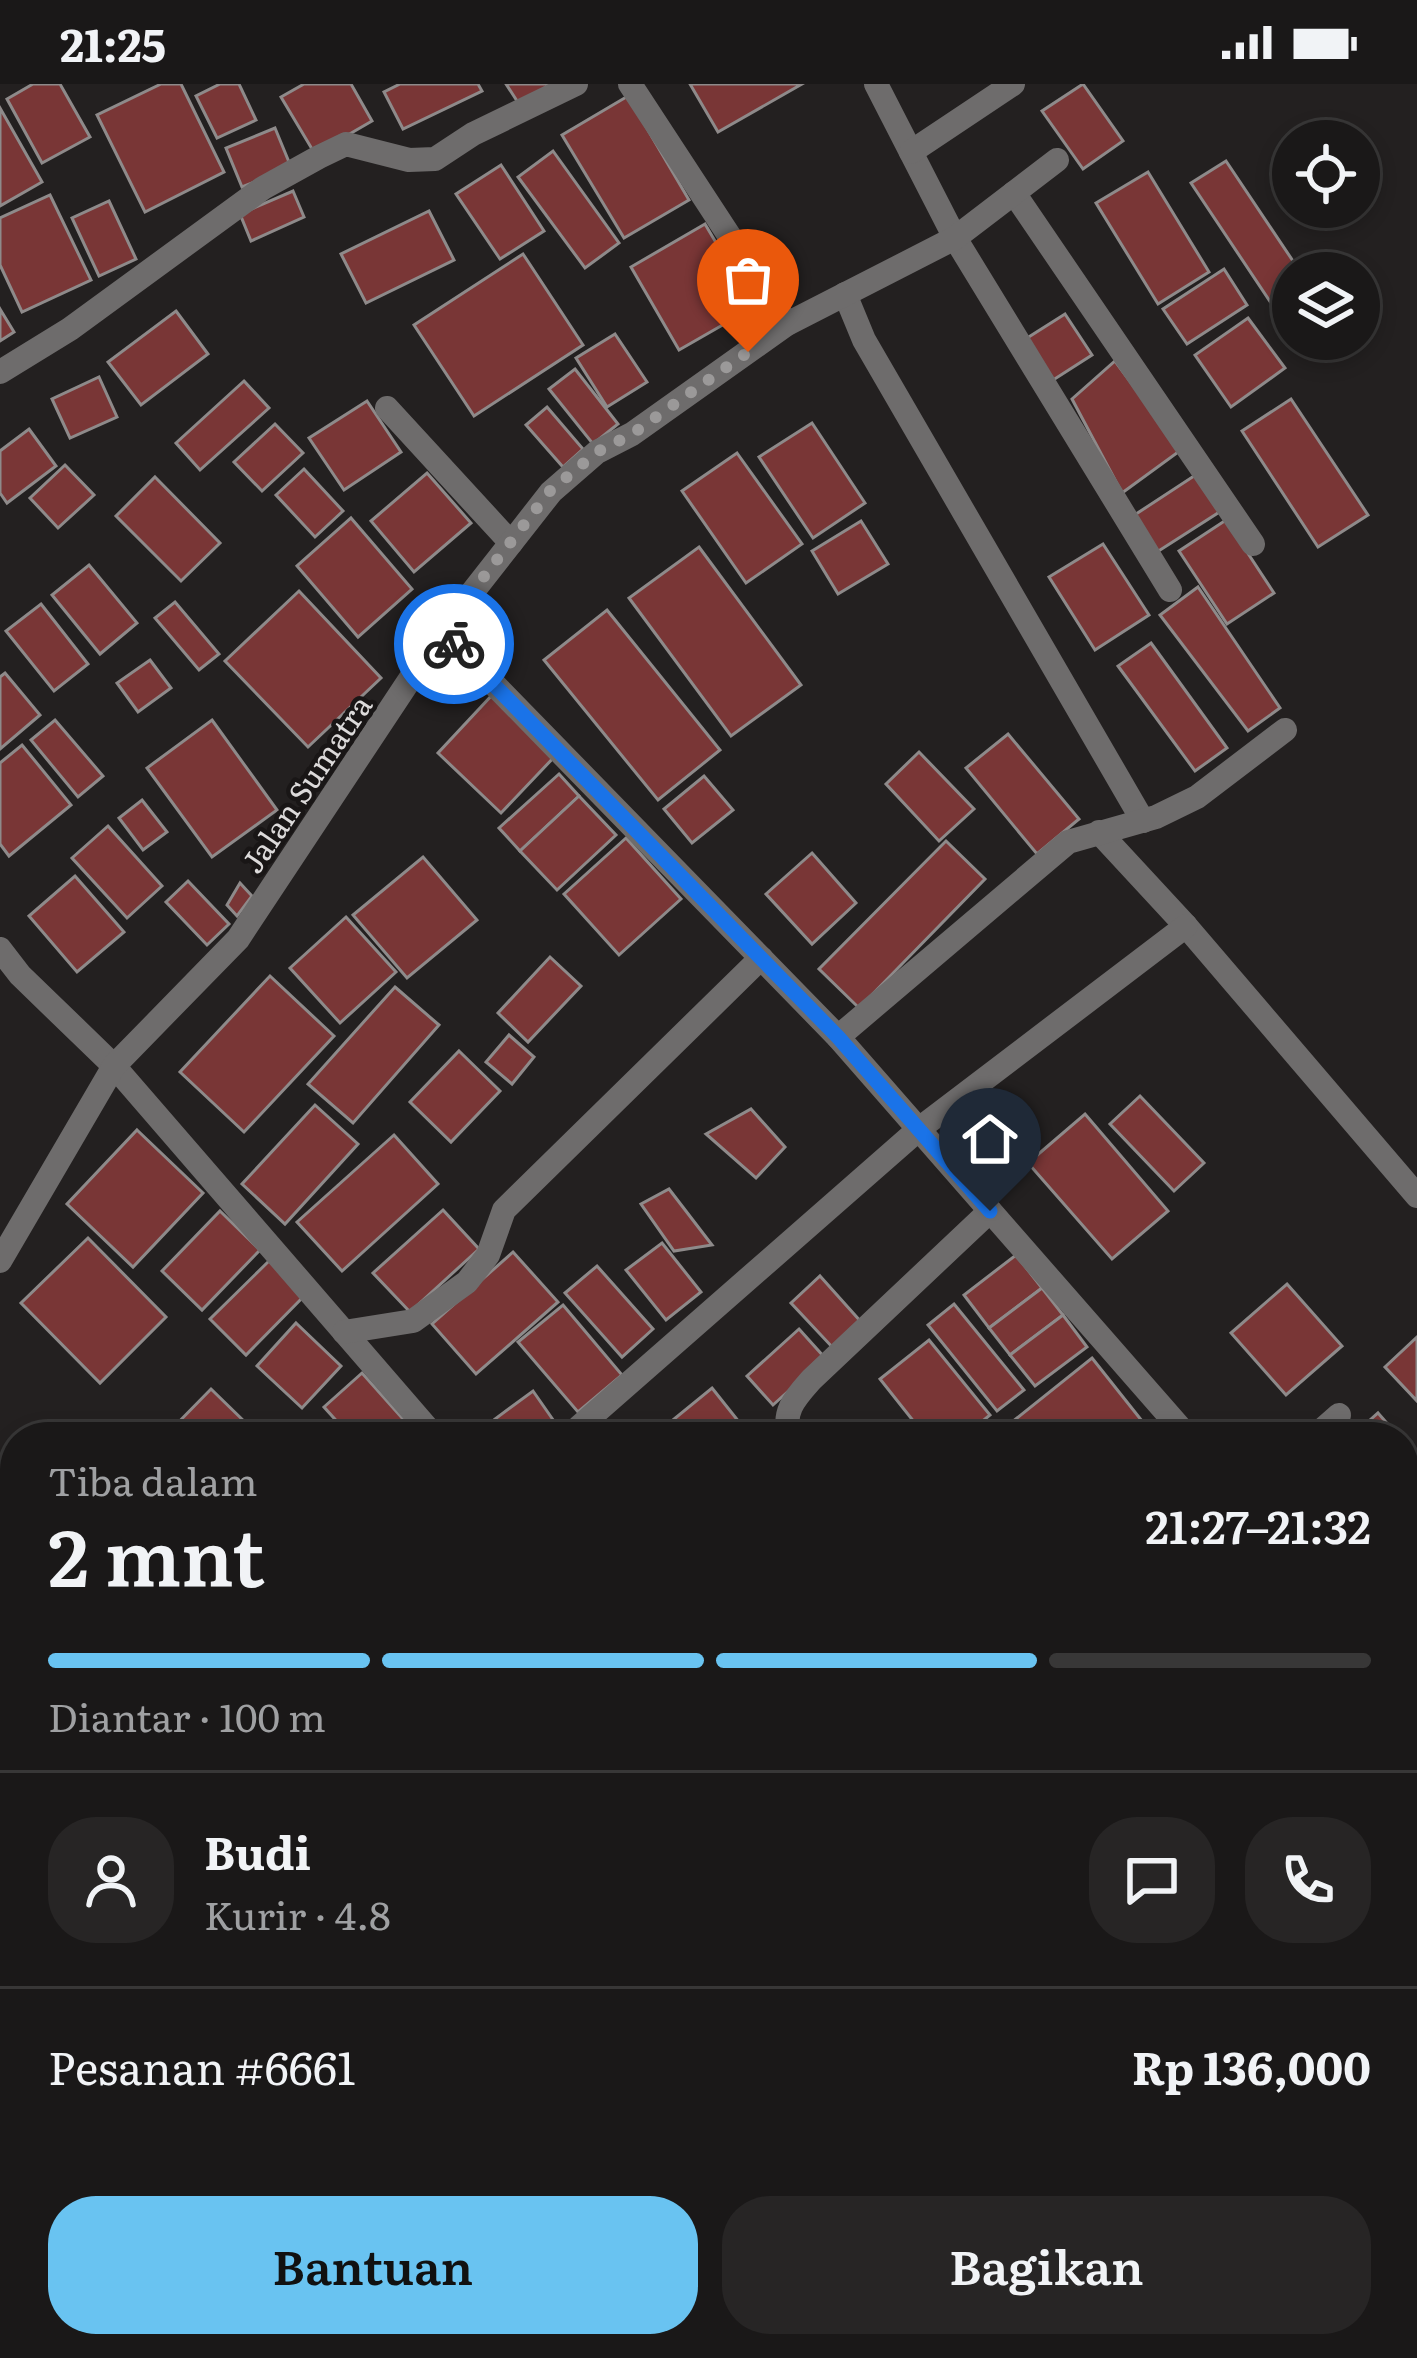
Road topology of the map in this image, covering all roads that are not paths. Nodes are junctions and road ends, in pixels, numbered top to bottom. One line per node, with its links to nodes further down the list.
1 (576, 84): 11 (street)
2 (630, 84): 10 (street)
3 (876, 84): 5 (street)
4 (1013, 84): 5 (street)
5 (911, 152): 8 (street)
6 (1057, 160): 7 (street, Jalan Sumatra)
7 (1014, 193): 8 (street, Jalan Sumatra); 14 (street)
8 (956, 238): 9 (street, Jalan Sumatra); 15 (street)
9 (845, 294): 10 (street, Jalan Sumatra); 18 (street)
10 (787, 324): 13 (street, Jalan Sumatra)
11 (0, 372)
12 (387, 408): 13 (street)
13 (511, 543): 16 (street, Jalan Sumatra)
14 (1253, 544)
15 (1170, 590)
16 (442, 631): 22 (street); 24 (street, Jalan Sumatra)
17 (1285, 730): 18 (street)
18 (1143, 821): 19 (street)
19 (1100, 832): 20 (street); 23 (street)
20 (1186, 926): 25 (street); 26 (street)
21 (0, 949): 24 (street)
22 (761, 958): 23 (street); 29 (street)
23 (838, 1037): 25 (street)
24 (114, 1066): 28 (street, Jalan Sumatra); 29 (street)
25 (919, 1130): 27 (street); 32 (street)
26 (1417, 1196)
27 (990, 1211): 33 (street); 34 (street)
28 (0, 1261)
29 (344, 1332): 31 (street)
30 (1340, 1415): 35 (street)
31 (422, 1422)
32 (585, 1422)
33 (790, 1422)
34 (1175, 1422)
35 (1332, 1422)

